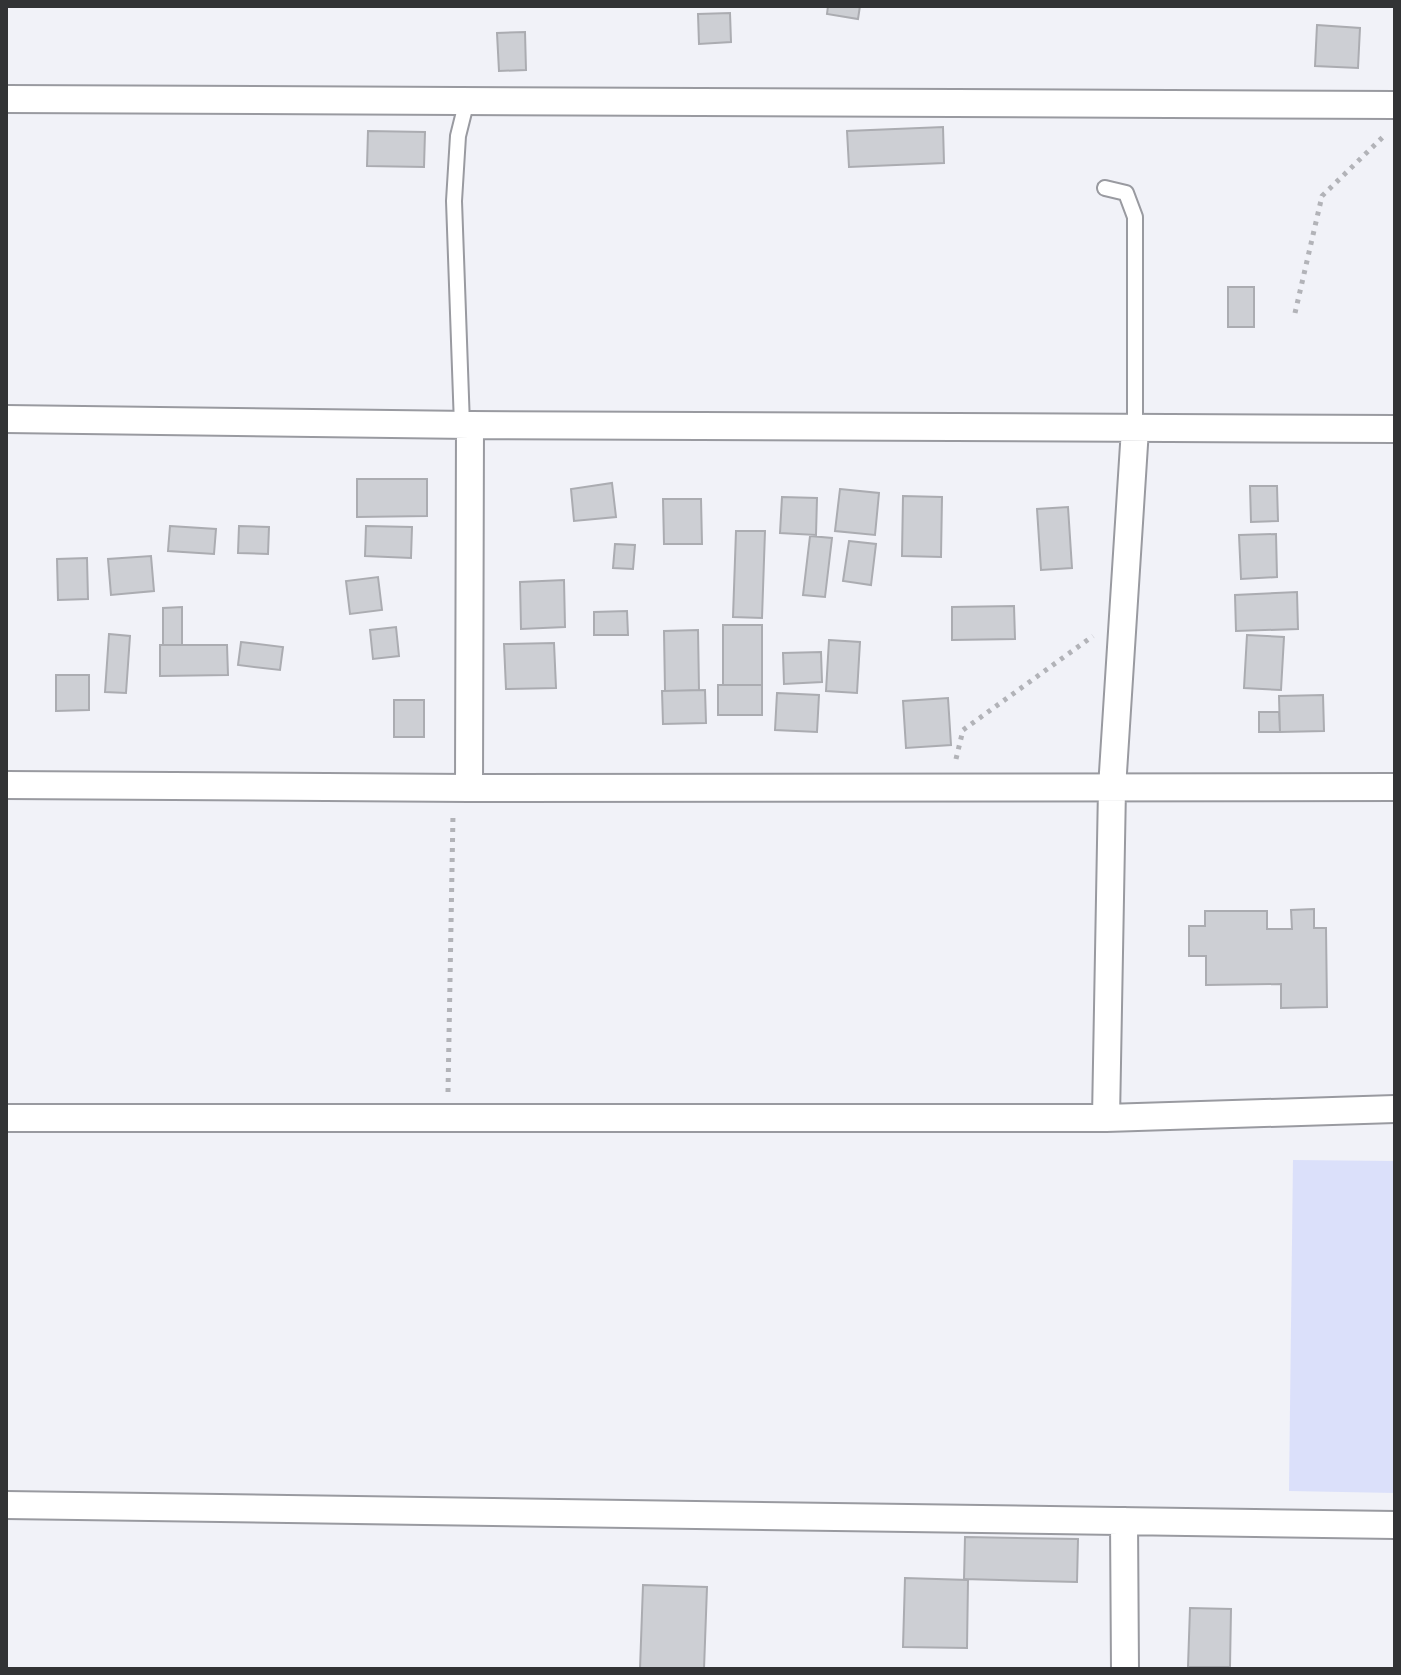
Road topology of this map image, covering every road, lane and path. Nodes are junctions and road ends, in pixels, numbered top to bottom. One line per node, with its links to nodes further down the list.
1 (6, 99): 2 (street)
2 (467, 100): 3 (street); 8 (lane)
3 (1395, 105)
4 (1395, 124): 6 (path)
5 (1105, 188): 9 (lane)
6 (1295, 313)
7 (6, 419): 8 (street)
8 (466, 425): 9 (street); 14 (street)
9 (1135, 429): 10 (street); 11 (street)
10 (1395, 429)
11 (1123, 614): 15 (path); 16 (street)
12 (6, 785): 14 (street)
13 (1395, 787): 16 (street)
14 (461, 788): 15 (street); 18 (path)
15 (949, 788): 16 (street)
16 (1112, 788): 20 (street)
17 (1395, 1109): 20 (street)
18 (448, 1117): 19 (street); 20 (street)
19 (6, 1118)
20 (1106, 1118)
21 (6, 1505): 22 (street)
22 (1124, 1521): 23 (street); 24 (street)
23 (1395, 1525)
24 (1125, 1669)

